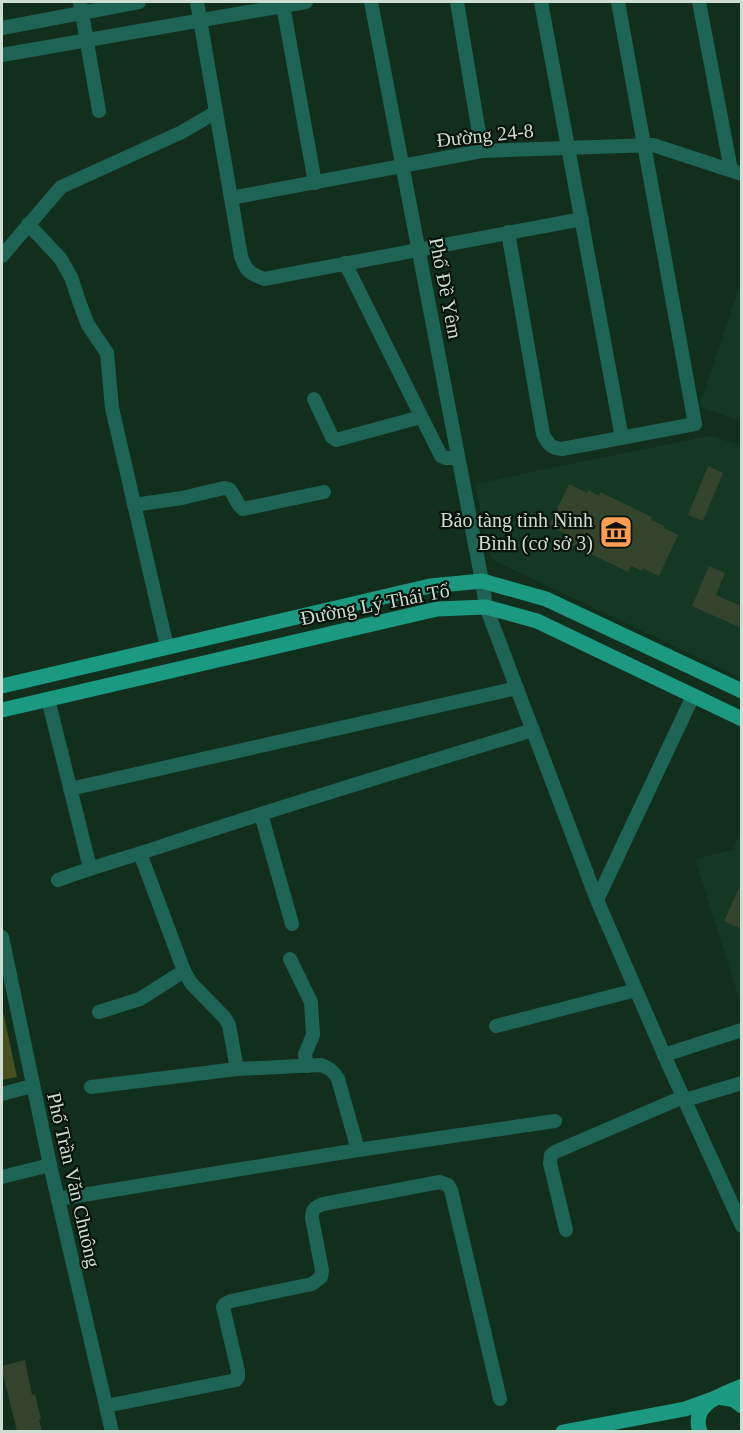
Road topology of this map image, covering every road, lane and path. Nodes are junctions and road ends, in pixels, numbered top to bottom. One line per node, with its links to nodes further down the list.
1 (139, 2): 10 (street)
2 (197, 2): 11 (street)
3 (306, 2): 9 (street)
4 (371, 2): 22 (street, Phố Đề Yêm)
5 (457, 2): 20 (street)
6 (541, 2): 18 (street)
7 (618, 2): 17 (street)
8 (699, 2): 21 (street)
9 (283, 6): 11 (street); 24 (street)
10 (81, 7): 12 (street); 13 (street)
11 (200, 20): 13 (street); 16 (street)
12 (2, 28)
13 (86, 40): 14 (street); 15 (street)
14 (2, 55)
15 (99, 111)
16 (216, 112): 25 (street); 27 (street)
17 (645, 146): 18 (street, Đường 24-8); 23 (street, Đường 24-8); 34 (street)
18 (568, 148): 20 (street, Đường 24-8); 26 (street)
19 (741, 149): 21 (street)
20 (482, 151): 22 (street, Đường 24-8)
21 (728, 156): 23 (street)
22 (403, 166): 24 (street, Đường 24-8); 29 (street, Phố Đề Yêm)
23 (736, 172)
24 (315, 183): 25 (street, Đường 24-8)
25 (231, 198): 31 (street)
26 (582, 219): 28 (street); 34 (street)
27 (28, 224): 30 (street); 37 (street)
28 (508, 232): 29 (street); 34 (street)
29 (418, 249): 31 (street); 35 (street, Phố Đề Yêm)
30 (2, 256)
31 (345, 263): 33 (street)
32 (314, 399): 33 (street)
33 (421, 417): 35 (street)
34 (622, 438)
35 (458, 458): 38 (street, Phố Đề Yêm)
36 (324, 492): 37 (street)
37 (134, 505): 40 (street)
38 (482, 581): 39 (street, Phố Đề Yêm); 40 (main road, Đường Lý Thái Tổ); 43 (main road, Đường Lý Thái Tổ)
39 (486, 607): 42 (street, Phố Đề Yêm); 44 (main road, Đường Lý Thái Tổ); 45 (main road, Đường Lý Thái Tổ)
40 (167, 647): 41 (main road, Đường Lý Thái Tổ)
41 (2, 686)
42 (517, 688): 48 (street, Phố Đề Yêm); 49 (street)
43 (741, 691)
44 (693, 696): 47 (main road, Đường Lý Thái Tổ); 54 (street)
45 (48, 699): 46 (main road, Đường Lý Thái Tổ); 49 (street)
46 (2, 710)
47 (741, 719)
48 (532, 730): 50 (street); 54 (street, Phố Đề Yêm)
49 (70, 789): 52 (street)
50 (261, 814): 51 (street); 55 (street)
51 (140, 853): 52 (street); 58 (street)
52 (90, 868): 53 (street)
53 (58, 880)
54 (597, 900): 59 (street, Phố Đề Yêm)
55 (292, 924)
56 (2, 937): 67 (street, Phố Trần Văn Chuông)
57 (290, 959): 64 (street)
58 (184, 970): 60 (street); 65 (street)
59 (636, 990): 61 (street); 63 (street, Phố Đề Yêm)
60 (99, 1012)
61 (496, 1026)
62 (741, 1030): 63 (street)
63 (664, 1055): 70 (street, Phố Đề Yêm)
64 (307, 1066): 65 (street); 72 (street)
65 (237, 1069): 68 (street)
66 (741, 1083): 70 (street)
67 (32, 1086): 69 (street); 73 (street, Phố Trần Văn Chuông)
68 (91, 1087)
69 (2, 1094)
70 (684, 1099): 76 (street, Phố Đề Yêm); 77 (street)
71 (555, 1120): 72 (street)
72 (358, 1150): 75 (street)
73 (50, 1165): 74 (street); 75 (street, Phố Trần Văn Chuông)
74 (2, 1177)
75 (58, 1199): 81 (street, Phố Trần Văn Chuông)
76 (741, 1226)
77 (566, 1230)
78 (741, 1386): 79 (main road)
79 (718, 1397): 82 (main road); 84 (main road); 85 (main road)
80 (500, 1400): 81 (street)
81 (106, 1406): 83 (street, Phố Trần Văn Chuông)
82 (741, 1406)
83 (112, 1431)
84 (563, 1431)
85 (700, 1431)

